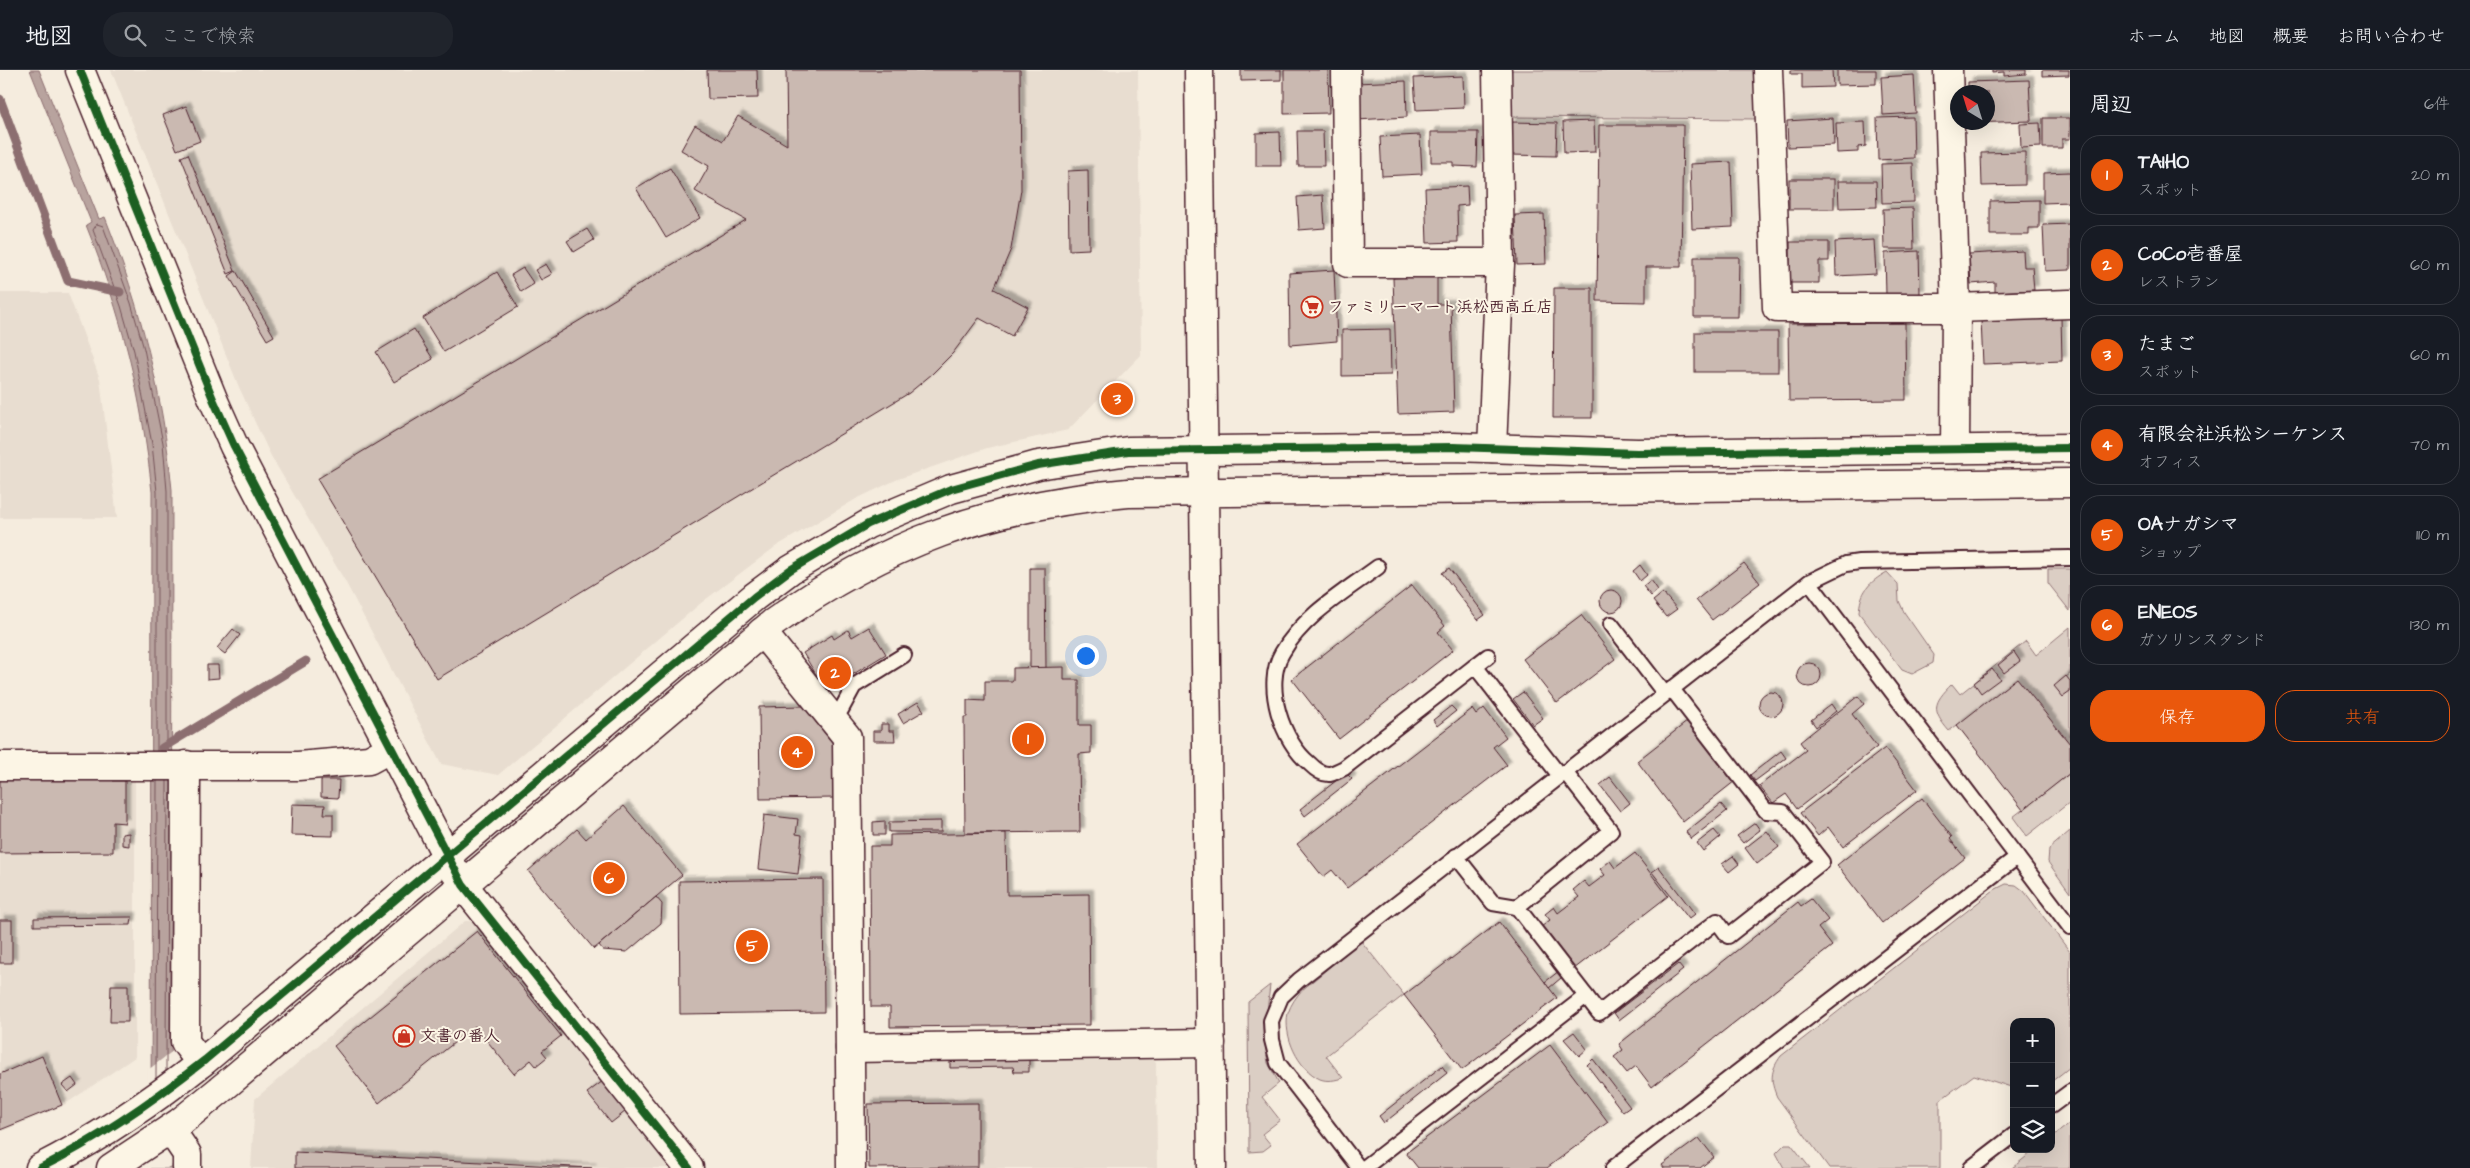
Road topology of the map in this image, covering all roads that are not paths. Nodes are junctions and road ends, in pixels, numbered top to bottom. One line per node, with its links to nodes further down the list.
1 (80, 70): 26 (street)
2 (1199, 70): 13 (street)
3 (1346, 70): 7 (street)
4 (1497, 70): 7 (street)
5 (1768, 70): 9 (street)
6 (1948, 70): 9 (street)
7 (1500, 263): 10 (street)
8 (2070, 304): 9 (street)
9 (1956, 308): 12 (street)
10 (1492, 448): 12 (street); 13 (street)
11 (2070, 448): 12 (street)
12 (1955, 449)
13 (1204, 450): 15 (street); 30 (street)
14 (2070, 483): 15 (street)
15 (1204, 493): 20 (street); 37 (street)
16 (2070, 558): 18 (lane)
17 (1378, 567): 23 (lane)
18 (1809, 582): 24 (lane); 32 (lane)
19 (1610, 624): 24 (lane)
20 (762, 632): 33 (street); 38 (street)
21 (904, 655): 25 (lane)
22 (1488, 656): 23 (lane)
23 (1475, 666): 29 (lane)
24 (1669, 692): 29 (lane); 36 (lane)
25 (841, 710)
26 (391, 748): 27 (street); 30 (street)
27 (184, 765): 28 (street); 39 (street)
28 (0, 766)
29 (1563, 774): 31 (lane); 34 (lane)
30 (447, 856): 33 (street); 39 (street)
31 (1456, 856): 34 (lane); 50 (lane)
32 (2017, 857): 35 (lane); 52 (lane)
33 (463, 885): 42 (street); 47 (street)
34 (1517, 907): 36 (lane)
35 (2070, 927)
36 (1586, 996): 51 (lane)
37 (1210, 1043): 38 (street); 49 (street)
38 (850, 1048): 48 (street)
39 (201, 1063): 44 (street)
40 (2070, 1092): 41 (lane)
41 (2055, 1103)
42 (176, 1131): 45 (street); 46 (street)
43 (2010, 1138): 53 (lane)
44 (40, 1168)
45 (111, 1168)
46 (188, 1168)
47 (689, 1168)
48 (851, 1168)
49 (1212, 1168)
50 (1360, 1168)
51 (1364, 1168)
52 (1613, 1168)
53 (1971, 1168)

